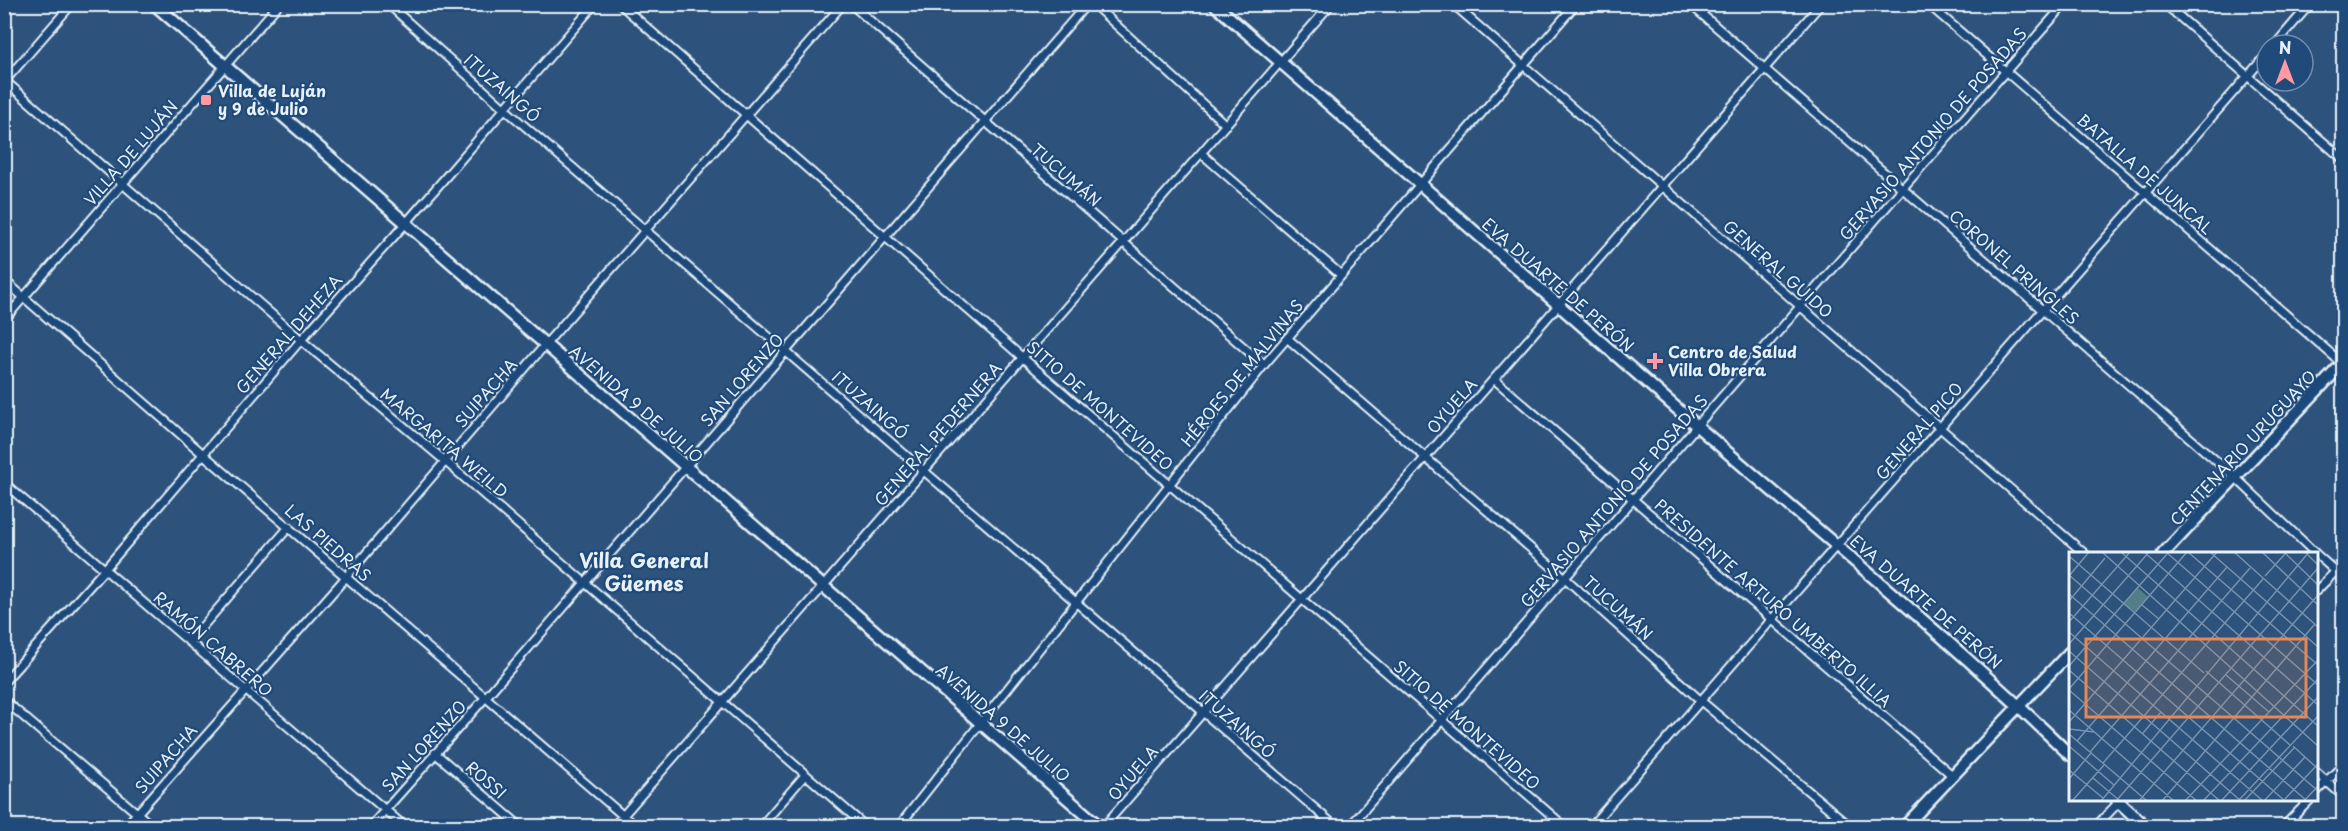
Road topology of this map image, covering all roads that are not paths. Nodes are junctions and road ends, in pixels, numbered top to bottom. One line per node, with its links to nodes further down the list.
1 (72, 4): 29 (street)
2 (154, 4): 24 (main road, AVENIDA 9 DE JULIO)
3 (279, 4): 24 (street, VILLA DE LUJÁN)
4 (388, 4): 30 (street, ITUZAINGÓ)
5 (595, 4): 30 (street, GENERAL DEHEZA)
6 (620, 4): 31 (street, SITIO DE MONTEVIDEO)
7 (843, 4): 31 (street, SUIPACHA)
8 (851, 4): 32 (street, TUCUMÁN)
9 (1086, 4): 32 (street, SAN LORENZO)
10 (1093, 4): 33 (street)
11 (1214, 4): 22 (main road, EVA DUARTE DE PERÓN)
12 (1331, 4): 22 (street, GENERAL PEDERNERA)
13 (1453, 4): 23 (street, GENERAL GUIDO)
14 (1576, 4): 23 (street, HÉROES DE MALVINAS)
15 (1690, 4): 26 (street, CORONEL PRINGLES)
16 (1821, 4): 26 (street, OYUELA)
17 (1928, 4): 27 (street, BATALLA DE JUNCAL)
18 (2065, 4): 27 (street, GERVASIO ANTONIO DE POSADAS)
19 (2165, 4): 28 (street)
20 (2310, 4): 21 (street)
21 (2285, 33)
22 (1280, 62): 33 (street, GENERAL PEDERNERA); 37 (main road, EVA DUARTE DE PERÓN)
23 (1523, 65): 37 (street, HÉROES DE MALVINAS); 38 (street, GENERAL GUIDO)
24 (226, 66): 36 (street, VILLA DE LUJÁN); 41 (main road, AVENIDA 9 DE JULIO)
25 (2255, 68): 28 (street, GENERAL PICO)
26 (1764, 69): 38 (street, OYUELA); 39 (street, CORONEL PRINGLES)
27 (2007, 72): 39 (street, GERVASIO ANTONIO DE POSADAS); 40 (street, BATALLA DE JUNCAL)
28 (2247, 77): 35 (street); 40 (street, GENERAL PICO)
29 (5, 81): 36 (street, MARGARITA WEILD)
30 (505, 109): 41 (street, GENERAL DEHEZA); 42 (street, ITUZAINGÓ)
31 (746, 115): 42 (street, SUIPACHA); 43 (street, SITIO DE MONTEVIDEO)
32 (984, 122): 43 (street, SAN LORENZO); 44 (street, TUCUMÁN)
33 (1226, 125): 34 (street, GENERAL PEDERNERA)
34 (1202, 153): 44 (street, GENERAL PEDERNERA); 45 (street)
35 (2343, 160)
36 (123, 182): 47 (street, VILLA DE LUJÁN); 53 (street, MARGARITA WEILD)
37 (1420, 184): 45 (street, HÉROES DE MALVINAS); 48 (main road, EVA DUARTE DE PERÓN)
38 (1662, 187): 48 (street, OYUELA); 49 (street, GENERAL GUIDO)
39 (1902, 189): 49 (street, GERVASIO ANTONIO DE POSADAS); 50 (street, CORONEL PRINGLES)
40 (2146, 193): 50 (street, GENERAL PICO); 57 (street, BATALLA DE JUNCAL)
41 (406, 223): 53 (street, GENERAL DEHEZA); 54 (main road, AVENIDA 9 DE JULIO)
42 (646, 230): 54 (street, SUIPACHA); 55 (street, ITUZAINGÓ)
43 (885, 236): 55 (street, SAN LORENZO); 56 (street, SITIO DE MONTEVIDEO)
44 (1124, 243): 56 (street, GENERAL PEDERNERA); 58 (street, TUCUMÁN)
45 (1341, 275): 52 (street, HÉROES DE MALVINAS)
46 (4, 280): 47 (street, LAS PIEDRAS)
47 (25, 297): 51 (street, VILLA DE LUJÁN); 62 (street, LAS PIEDRAS)
48 (1559, 305): 59 (street, OYUELA); 60 (main road, EVA DUARTE DE PERÓN)
49 (1801, 306): 60 (street, GERVASIO ANTONIO DE POSADAS); 61 (street, GENERAL GUIDO)
50 (2043, 311): 61 (street, GENERAL PICO); 67 (street, CORONEL PRINGLES)
51 (4, 320)
52 (1287, 338): 58 (street, HÉROES DE MALVINAS); 63 (street, TUCUMÁN)
53 (301, 340): 62 (street, GENERAL DEHEZA); 64 (street, MARGARITA WEILD)
54 (545, 345): 64 (street, SUIPACHA); 65 (main road, AVENIDA 9 DE JULIO)
55 (786, 350): 65 (street, SAN LORENZO); 66 (street, ITUZAINGÓ)
56 (1023, 358): 66 (street, GENERAL PEDERNERA); 69 (street, SITIO DE MONTEVIDEO)
57 (2343, 363): 67 (main road, CENTENARIO URUGUAYO)
58 (1264, 365): 69 (street, HÉROES DE MALVINAS)
59 (1494, 379): 63 (street, OYUELA); 70 (street, PRESIDENTE ARTURO UMBERTO ILLIA)
60 (1698, 427): 70 (street, GERVASIO ANTONIO DE POSADAS); 72 (main road, EVA DUARTE DE PERÓN)
61 (1939, 427): 72 (street, GENERAL PICO); 73 (street, GENERAL GUIDO)
62 (203, 454): 71 (street, LAS PIEDRAS); 78 (street, GENERAL DEHEZA)
63 (1425, 458): 81 (street, TUCUMÁN); 86 (street, OYUELA)
64 (445, 461): 80 (street, SUIPACHA); 83 (street, MARGARITA WEILD)
65 (686, 466): 83 (street, SAN LORENZO); 84 (main road, AVENIDA 9 DE JULIO)
66 (924, 470): 84 (street, GENERAL PEDERNERA); 87 (street, ITUZAINGÓ)
67 (2236, 478): 74 (main road, CENTENARIO URUGUAYO); 75 (street, CORONEL PRINGLES)
68 (4, 483): 78 (street, RAMÓN CABRERO)
69 (1170, 483): 86 (street, SITIO DE MONTEVIDEO); 87 (street, HÉROES DE MALVINAS)
70 (1633, 500): 81 (street, GERVASIO ANTONIO DE POSADAS); 88 (street, PRESIDENTE ARTURO UMBERTO ILLIA)
71 (289, 527): 80 (street, LAS PIEDRAS); 89 (street)
72 (1838, 545): 88 (street, GENERAL PICO); 97 (main road, EVA DUARTE DE PERÓN)
73 (2083, 552)
74 (2165, 552)
75 (2314, 552)
76 (2318, 556): 79 (street, CORONEL PRINGLES)
77 (2343, 563): 79 (street)
78 (105, 569): 89 (street, RAMÓN CABRERO); 91 (street, GENERAL DEHEZA)
79 (2335, 571): 82 (street, CORONEL PRINGLES); 85 (street)
80 (347, 576): 92 (street, SUIPACHA); 93 (street, LAS PIEDRAS)
81 (1565, 578): 95 (street, TUCUMÁN); 99 (street, GERVASIO ANTONIO DE POSADAS)
82 (2343, 579)
83 (585, 582): 93 (street, SAN LORENZO); 96 (street, MARGARITA WEILD)
84 (824, 587): 96 (street, GENERAL PEDERNERA); 100 (main road, AVENIDA 9 DE JULIO)
85 (2318, 589)
86 (1300, 600): 98 (street, OYUELA); 99 (street, SITIO DE MONTEVIDEO)
87 (1078, 602): 98 (street, ITUZAINGÓ); 100 (street, HÉROES DE MALVINAS)
88 (1773, 619): 95 (street, GENERAL PICO); 106 (street, PRESIDENTE ARTURO UMBERTO ILLIA)
89 (189, 642): 92 (street, RAMÓN CABRERO)
90 (2069, 653): 97 (main road)
91 (4, 682)
92 (245, 690): 113 (street, RAMÓN CABRERO); 114 (street, SUIPACHA)
93 (485, 698): 101 (street, SAN LORENZO); 115 (street, LAS PIEDRAS)
94 (4, 700): 114 (street)
95 (1701, 701): 131 (street, GENERAL PICO); 132 (street, TUCUMÁN)
96 (722, 703): 105 (street, MARGARITA WEILD); 115 (street, GENERAL PEDERNERA)
97 (2020, 706): 102 (main road, EVA DUARTE DE PERÓN); 106 (main road)
98 (1203, 713): 127 (street, OYUELA); 128 (street, ITUZAINGÓ)
99 (1442, 720): 129 (street, GERVASIO ANTONIO DE POSADAS); 130 (street, SITIO DE MONTEVIDEO)
100 (981, 723): 125 (street, HÉROES DE MALVINAS); 126 (main road, AVENIDA 9 DE JULIO)
101 (435, 753): 113 (street, SAN LORENZO); 120 (street, ROSSI)
102 (2069, 754)
103 (2343, 764): 107 (street)
104 (2318, 774): 107 (street)
105 (805, 775): 123 (street); 124 (street, MARGARITA WEILD)
106 (1953, 776): 133 (main road)
107 (2327, 781): 108 (street); 109 (street)
108 (2318, 790)
109 (2343, 797)
110 (2118, 801): 134 (street)
111 (2120, 801): 135 (main road)
112 (2309, 801): 136 (street)
113 (385, 810): 118 (street, SAN LORENZO); 119 (street, RAMÓN CABRERO)
114 (137, 814): 116 (street, SUIPACHA); 117 (street)
115 (623, 816): 121 (street, GENERAL PEDERNERA); 122 (street, LAS PIEDRAS)
116 (126, 826)
117 (152, 826)
118 (370, 826)
119 (404, 826)
120 (520, 826)
121 (614, 826)
122 (635, 826)
123 (761, 826)
124 (865, 826)
125 (899, 826)
126 (1099, 826)
127 (1104, 826)
128 (1335, 826)
129 (1350, 826)
130 (1564, 826)
131 (1592, 826)
132 (1850, 826)
133 (1905, 826)
134 (2096, 826)
135 (2145, 826)
136 (2284, 826)

